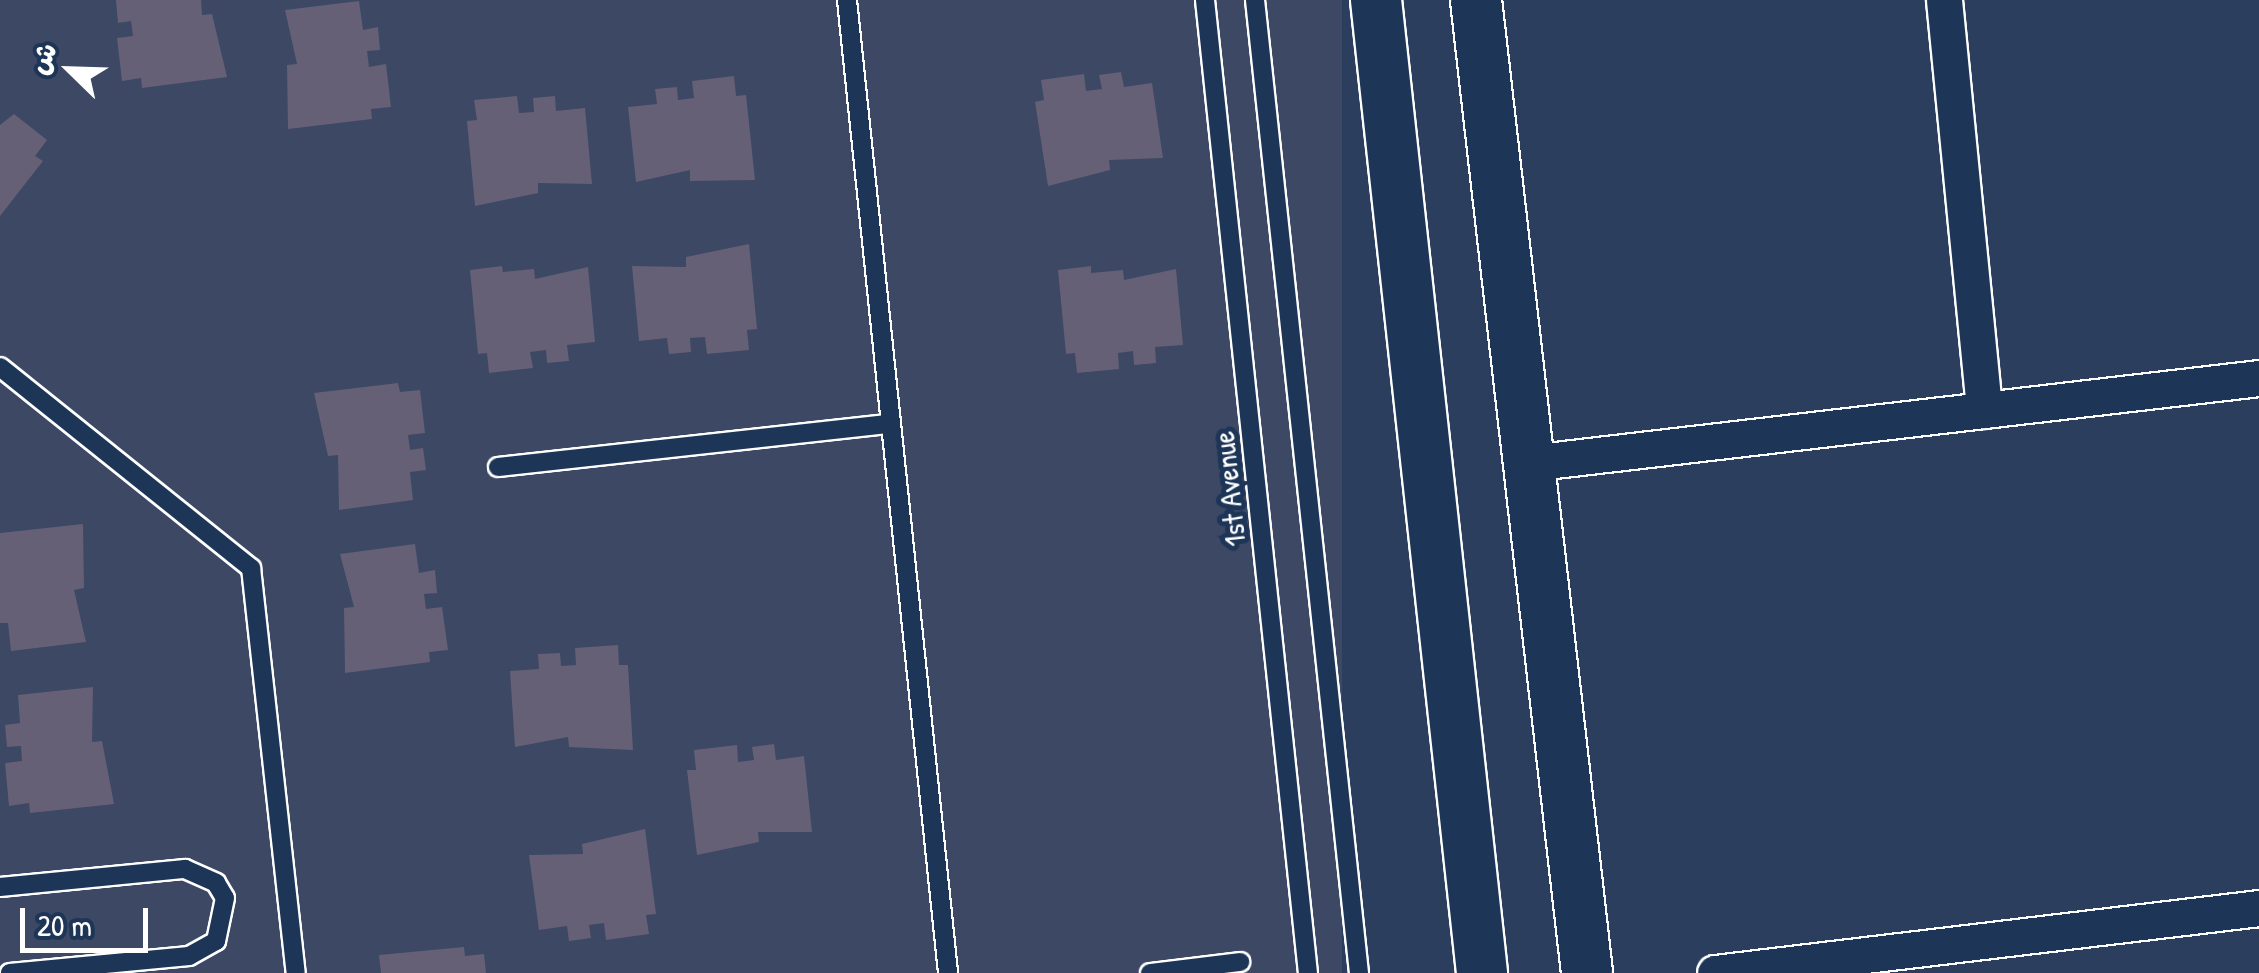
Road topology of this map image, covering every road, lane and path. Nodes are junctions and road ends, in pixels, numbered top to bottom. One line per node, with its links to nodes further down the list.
1 (847, 0): 10 (lane)
2 (1204, 0): 20 (lane, 1st Avenue)
3 (1255, 0): 21 (lane)
4 (1376, 0): 22 (main road)
5 (1476, 0): 11 (main road)
6 (1944, 0): 9 (street)
7 (0, 367): 17 (lane)
8 (2259, 378): 9 (street)
9 (1984, 410): 11 (street)
10 (890, 424): 12 (lane); 18 (lane)
11 (1529, 462): 23 (main road)
12 (498, 466)
13 (0, 888): 16 (lane)
14 (2259, 908): 24 (street)
15 (1240, 962): 19 (lane)
16 (10, 973)
17 (296, 973)
18 (948, 973)
19 (1150, 973)
20 (1308, 973)
21 (1359, 973)
22 (1482, 973)
23 (1587, 973)
24 (1716, 973)

